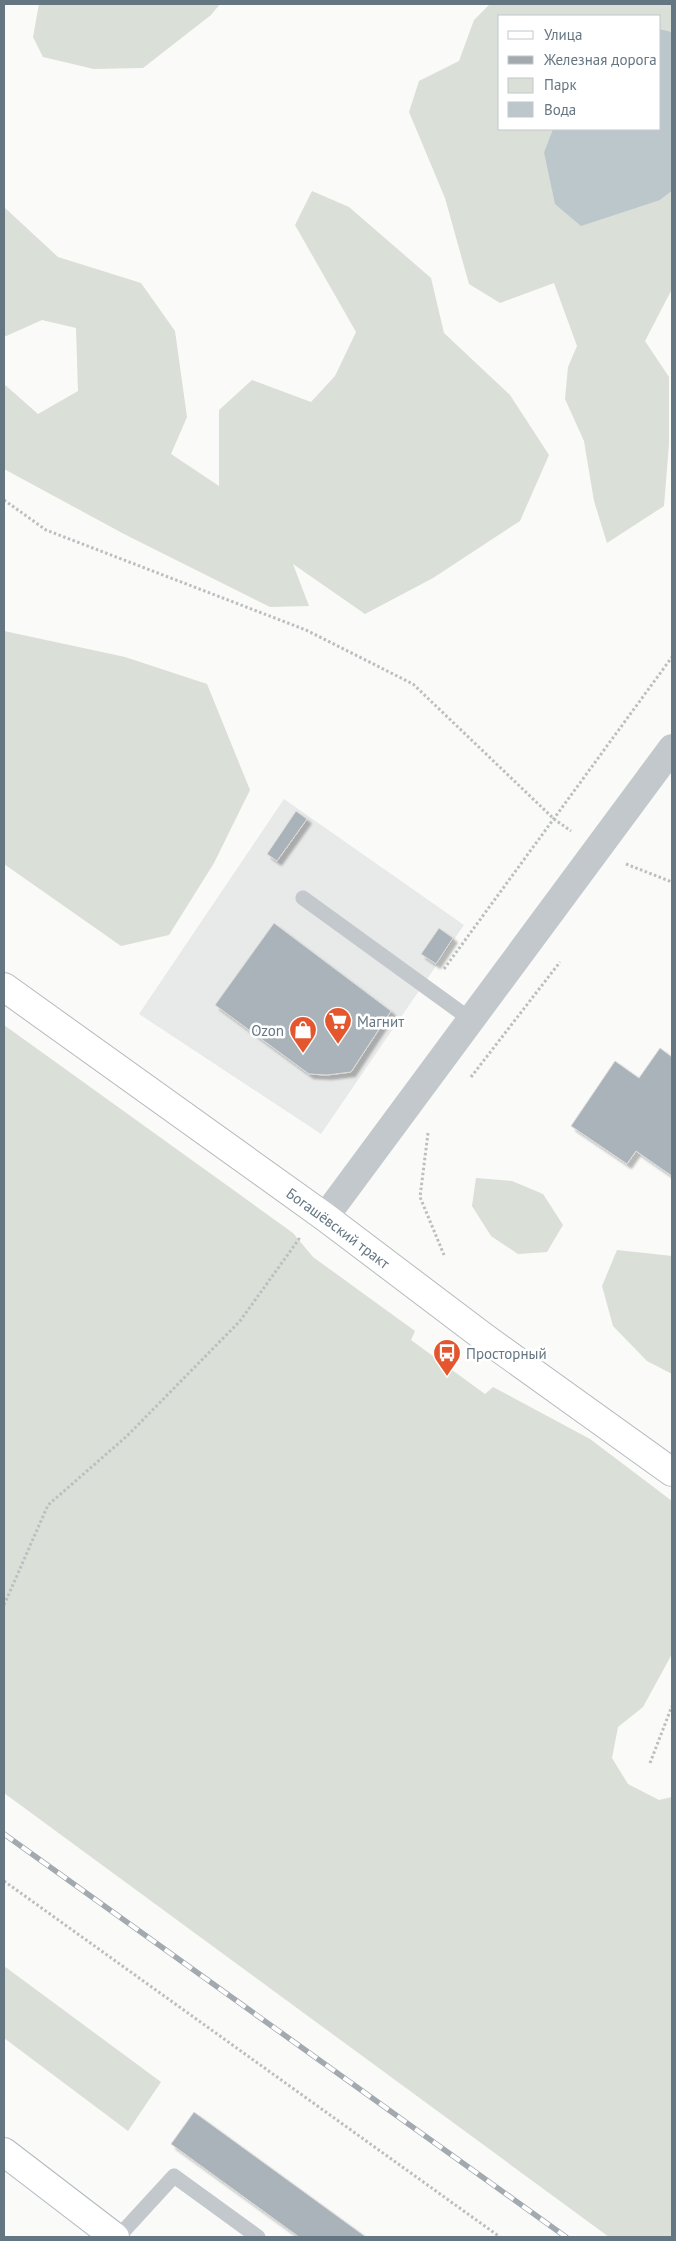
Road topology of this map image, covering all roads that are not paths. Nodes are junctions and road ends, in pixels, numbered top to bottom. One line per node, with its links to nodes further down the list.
1 (672, 748): 4 (street)
2 (302, 898): 4 (lane)
3 (4, 987): 5 (main road, Богашёвский тракт)
4 (470, 1019): 5 (street)
5 (325, 1217): 6 (main road, Богашёвский тракт)
6 (672, 1472)
7 (4, 2152): 8 (main road)
8 (116, 2237): 9 (lane)
9 (258, 2237)

